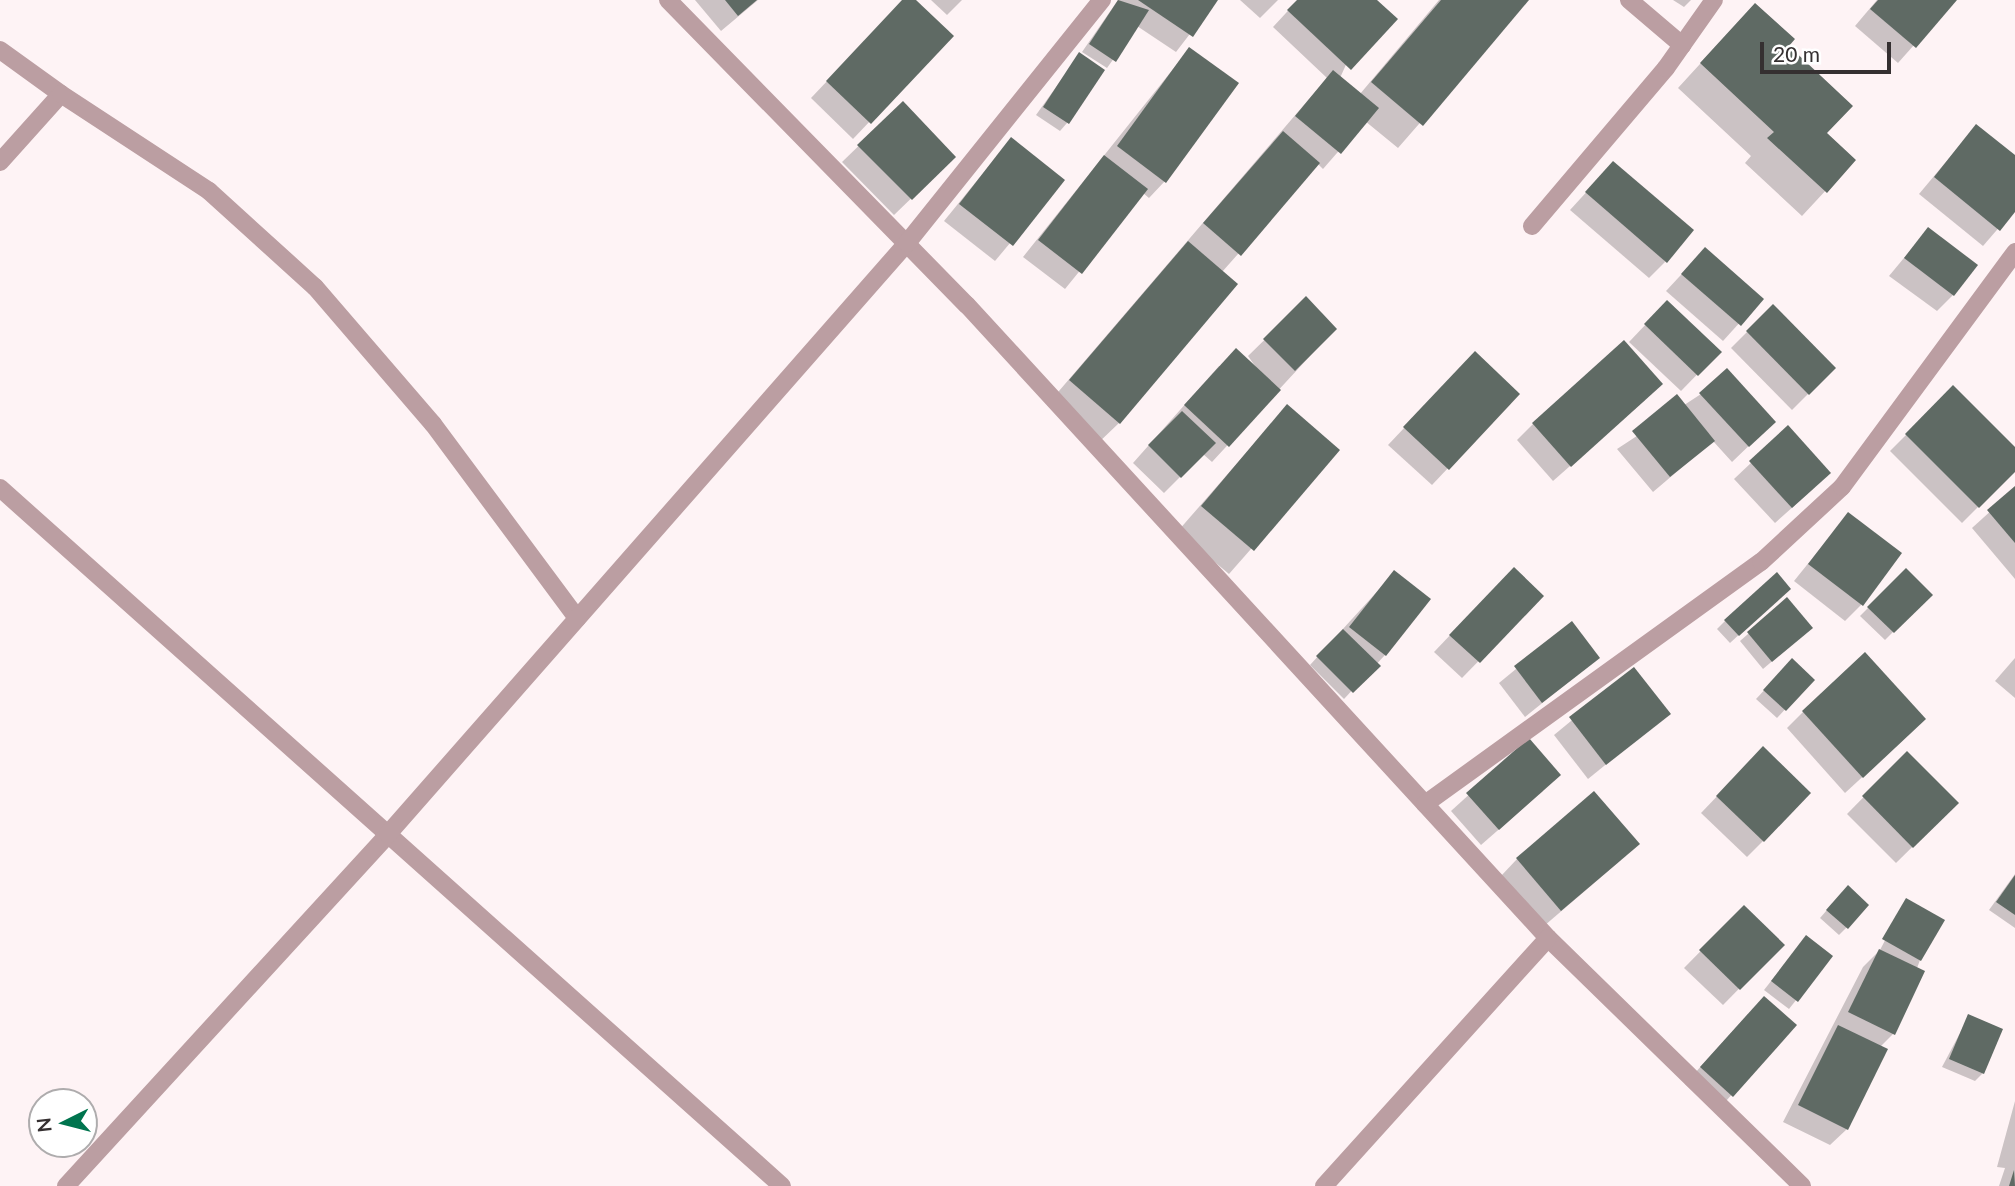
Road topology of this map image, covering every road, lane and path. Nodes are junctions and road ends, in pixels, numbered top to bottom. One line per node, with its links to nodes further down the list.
1 (668, 0): 10 (street)
2 (1102, 0): 10 (street)
3 (1629, 0): 5 (street)
4 (1714, 0): 5 (street)
5 (1682, 45): 9 (street)
6 (0, 50): 7 (street)
7 (61, 94): 8 (street); 13 (street)
8 (0, 162)
9 (1532, 226)
10 (906, 243): 13 (street); 14 (street)
11 (2015, 252): 14 (street)
12 (0, 488): 15 (street)
13 (577, 618): 15 (street)
14 (1425, 804): 16 (street)
15 (388, 834): 17 (street); 18 (street)
16 (1548, 938): 19 (street); 20 (street)
17 (66, 1186)
18 (782, 1186)
19 (1324, 1186)
20 (1802, 1186)

